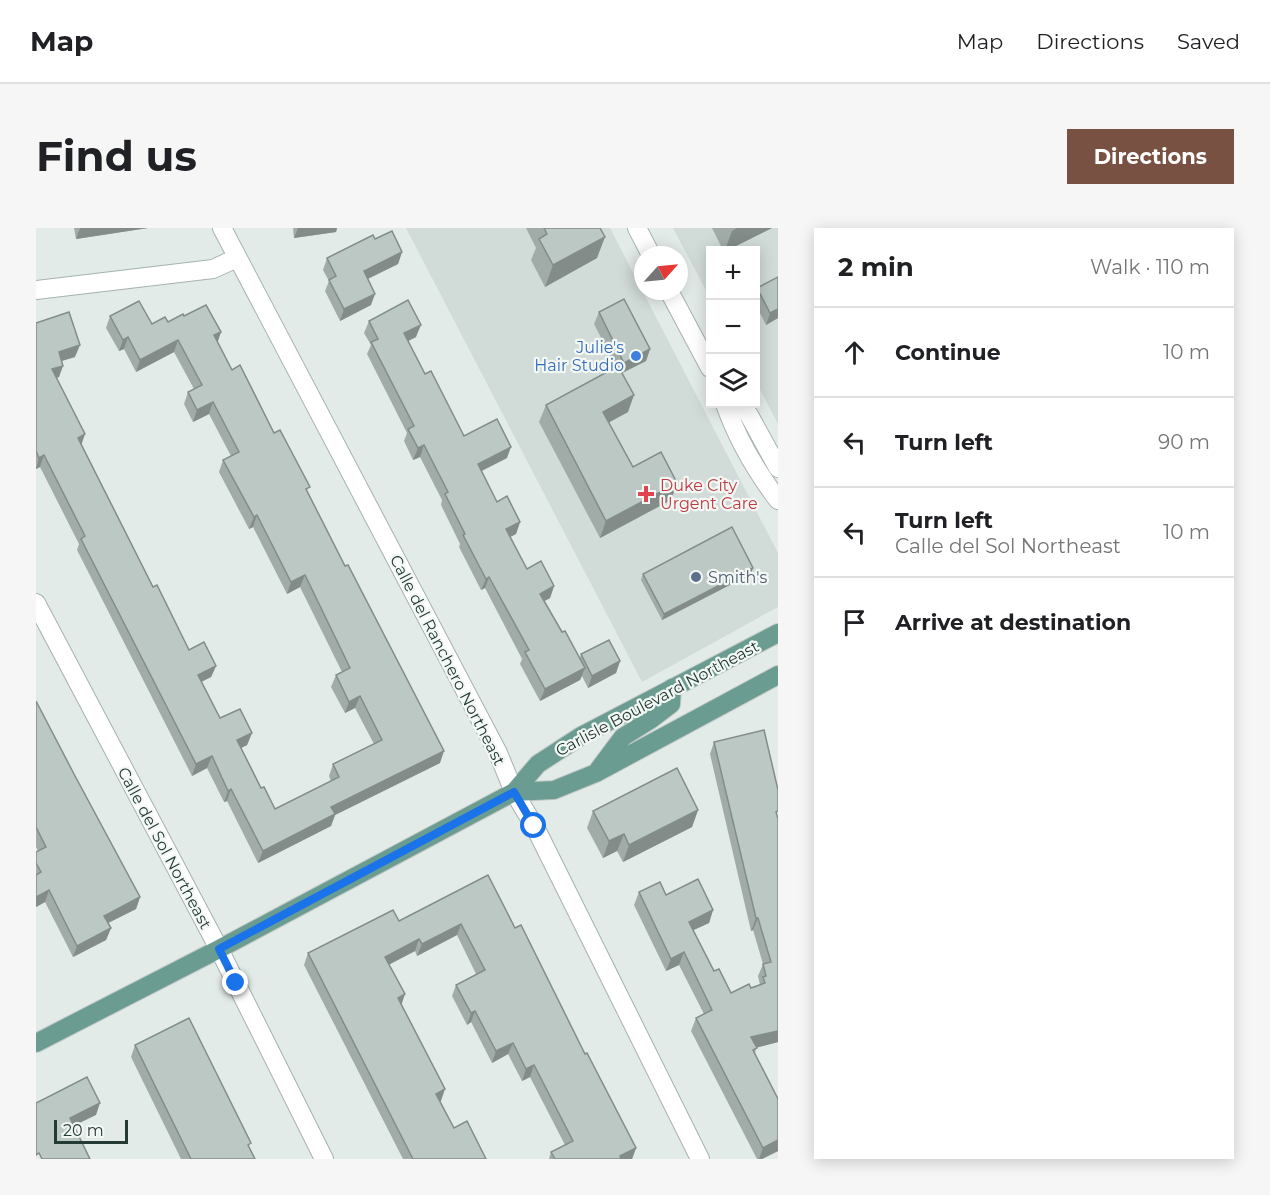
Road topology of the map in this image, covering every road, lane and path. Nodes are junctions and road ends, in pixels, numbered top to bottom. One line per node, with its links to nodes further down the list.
1 (222, 228): 4 (street, Calle del Ranchero Northeast)
2 (637, 228): 3 (street)
3 (646, 246)
4 (237, 258): 5 (street); 20 (street, Calle del Ranchero Northeast)
5 (36, 290)
6 (674, 300): 7 (street)
7 (706, 359)
8 (726, 408): 11 (street)
9 (743, 408): 10 (street)
10 (778, 468)
11 (773, 493): 12 (street)
12 (778, 509)
13 (36, 603): 21 (street, Calle del Sol Northeast)
14 (778, 628): 16 (street)
15 (778, 633): 16 (main road, Carlisle Boulevard Northeast)
16 (760, 642): 18 (main road, Carlisle Boulevard Northeast)
17 (777, 678): 19 (main road, Carlisle Boulevard Northeast)
18 (672, 688): 19 (main road); 20 (main road, Carlisle Boulevard Northeast)
19 (596, 773): 20 (main road, Carlisle Boulevard Northeast)
20 (514, 792): 21 (main road, Carlisle Boulevard Northeast); 24 (street, Calle del Ranchero Northeast)
21 (219, 949): 22 (main road, Carlisle Boulevard Northeast); 23 (street, Calle del Sol Northeast)
22 (36, 1043)
23 (324, 1159)
24 (700, 1159)

